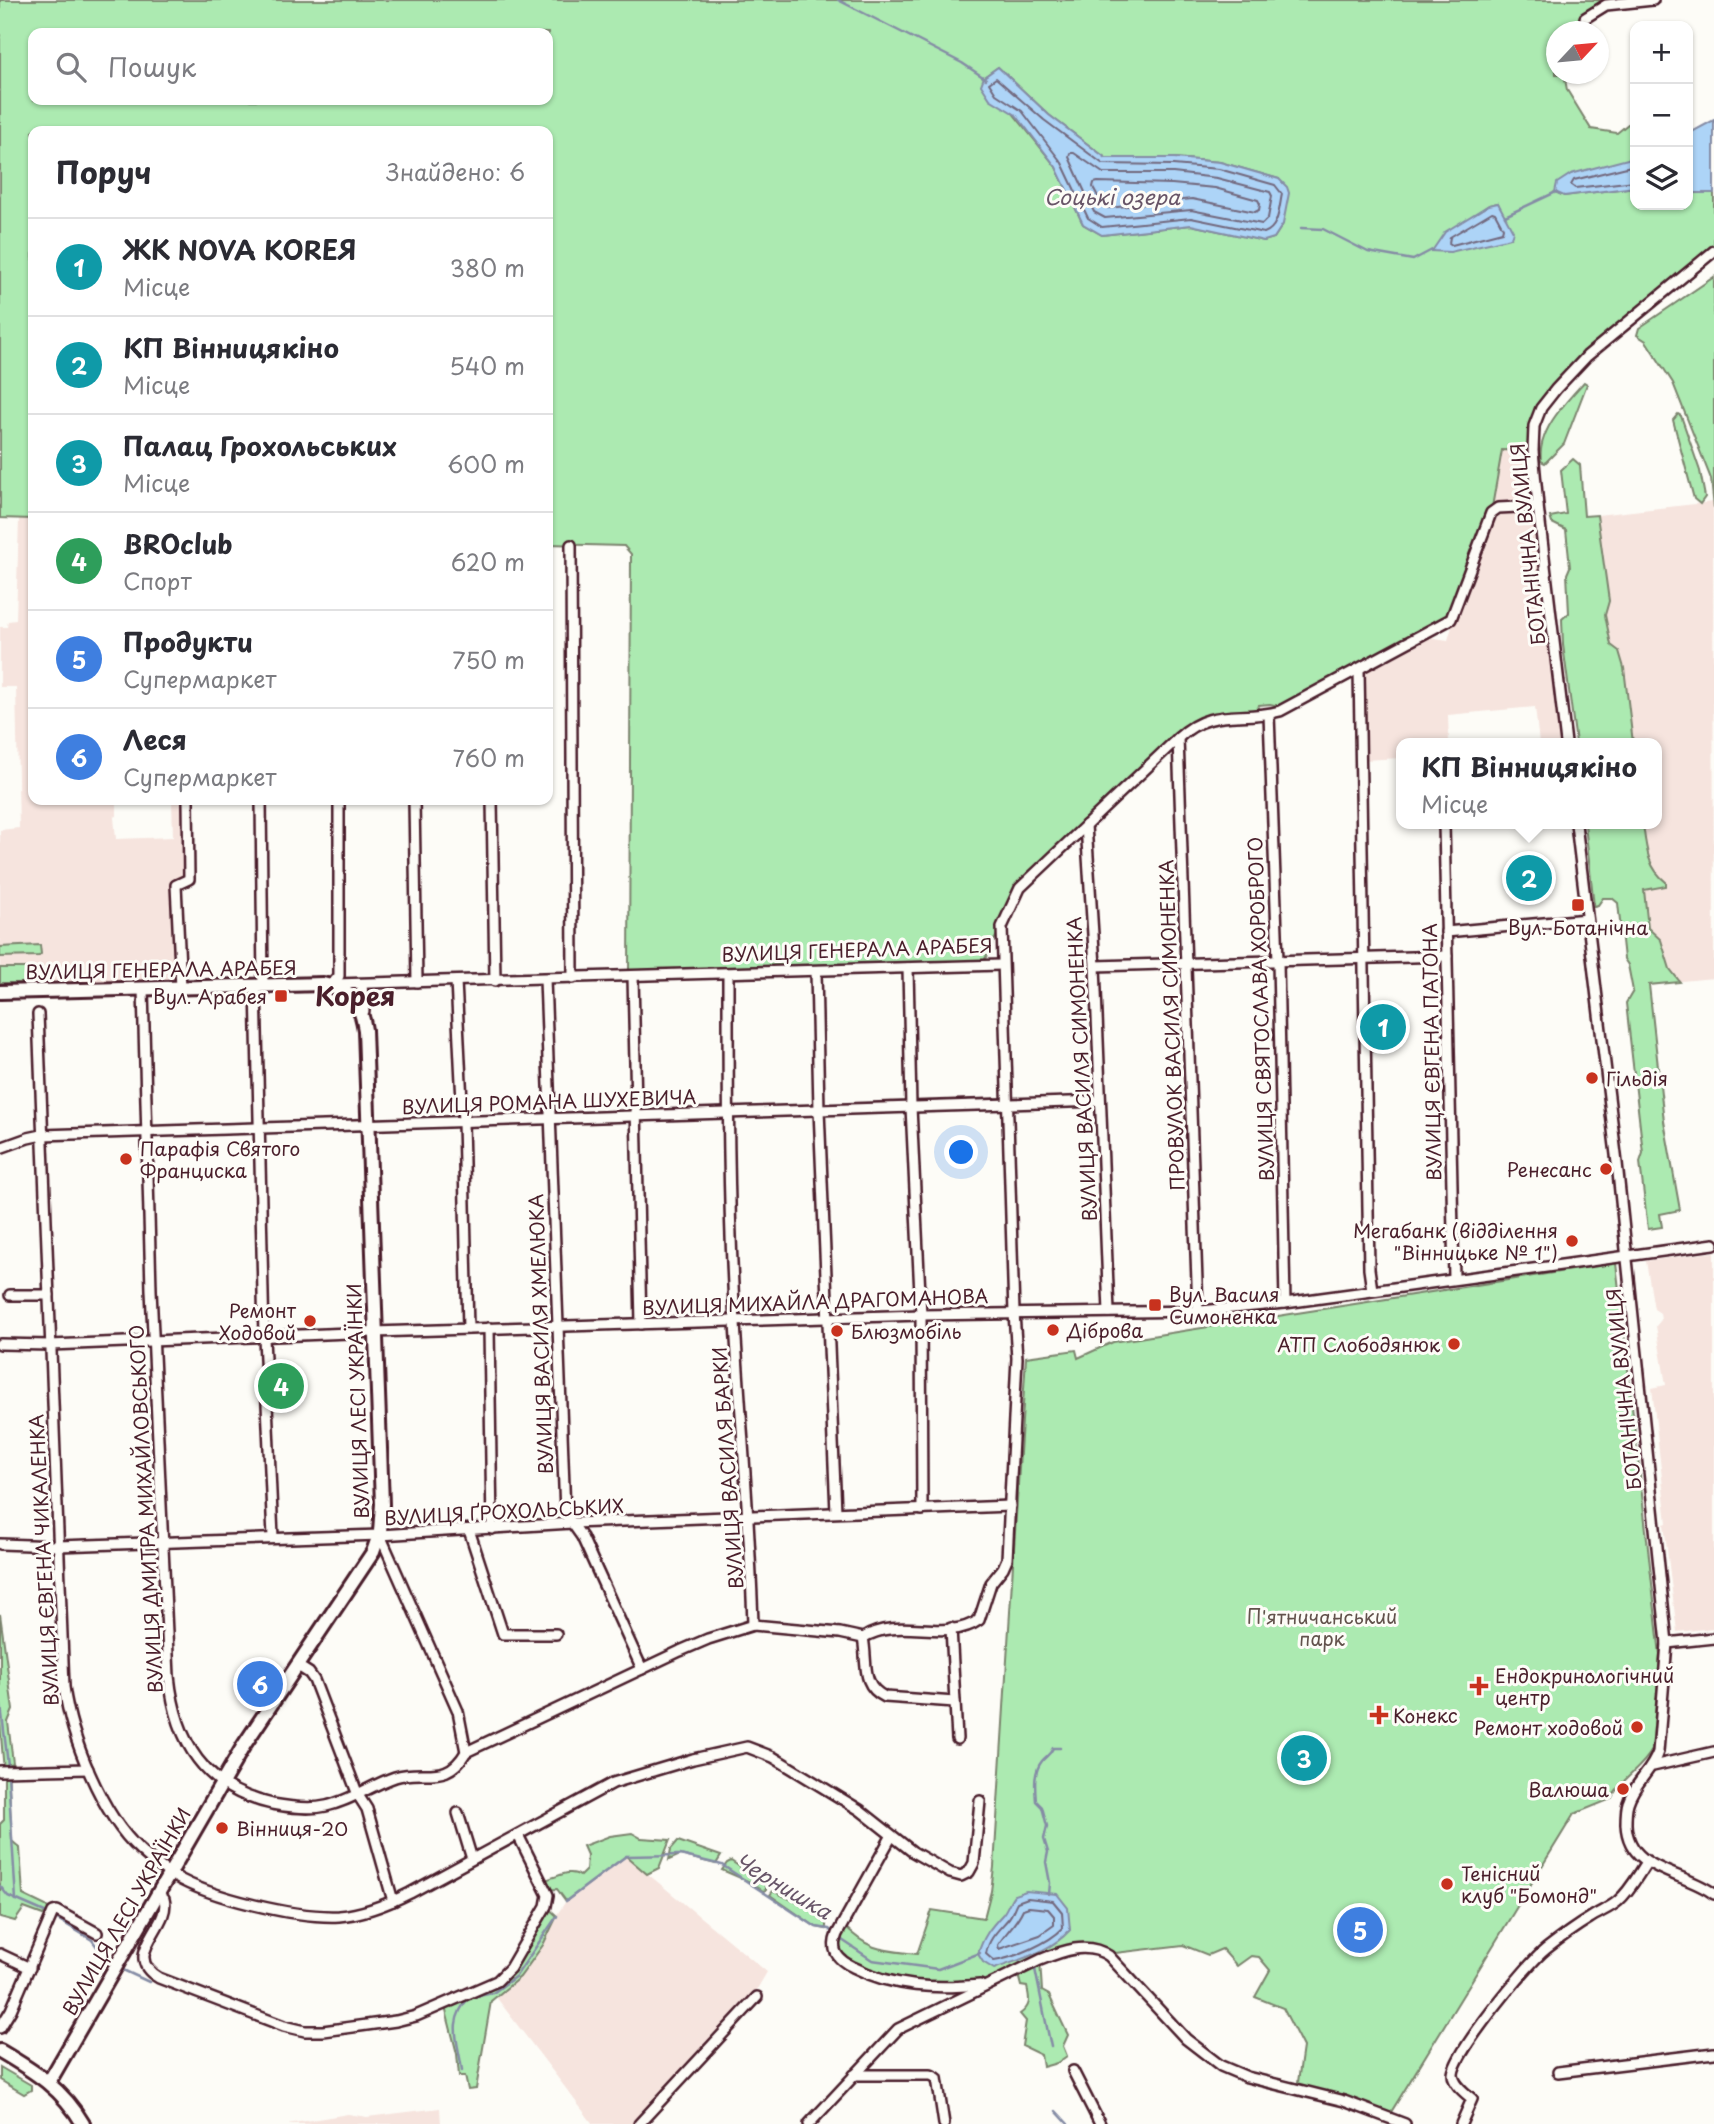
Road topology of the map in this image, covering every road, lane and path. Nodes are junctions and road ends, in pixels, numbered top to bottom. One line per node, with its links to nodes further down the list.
1 (1653, 0): 2 (street)
2 (1585, 18)
3 (1714, 251): 4 (street, БОТАНІЧНА ВУЛИЦЯ)
4 (1538, 506): 6 (street, ВУЛИЦЯ ГЕНЕРАЛА АРАБЕЯ); 9 (street, БОТАНІЧНА ВУЛИЦЯ)
5 (571, 544): 30 (street)
6 (1359, 670): 7 (street, ВУЛИЦЯ ГЕНЕРАЛА АРАБЕЯ); 21 (street)
7 (1269, 714): 8 (street, ВУЛИЦЯ ГЕНЕРАЛА АРАБЕЯ); 22 (street, ВУЛИЦЯ СВЯТОСЛАВА ХОРОБРОГО)
8 (1178, 738): 15 (street, ВУЛИЦЯ ГЕНЕРАЛА АРАБЕЯ); 24 (street, ПРОВУЛОК ВАСИЛЯ СИМОНЕНКА)
9 (1565, 738)
10 (188, 805): 38 (street)
11 (261, 805): 37 (street)
12 (339, 805): 35 (street)
13 (414, 805): 34 (street)
14 (492, 805): 33 (street)
15 (1086, 825): 23 (street, ВУЛИЦЯ ГЕНЕРАЛА АРАБЕЯ); 25 (street, ВУЛИЦЯ ВАСИЛЯ СИМОНЕНКА)
16 (1444, 829): 19 (street, ВУЛИЦЯ ЄВГЕНА ПАТОНА)
17 (1577, 829): 18 (street, БОТАНІЧНА ВУЛИЦЯ)
18 (1587, 919): 19 (street); 57 (street, БОТАНІЧНА ВУЛИЦЯ)
19 (1446, 932): 20 (street, ВУЛИЦЯ ЄВГЕНА ПАТОНА)
20 (1447, 956): 21 (street); 58 (street, ВУЛИЦЯ ЄВГЕНА ПАТОНА)
21 (1364, 958): 22 (street); 59 (street)
22 (1278, 961): 24 (street); 62 (street, ВУЛИЦЯ СВЯТОСЛАВА ХОРОБРОГО)
23 (1002, 965): 26 (street, ВУЛИЦЯ ГЕНЕРАЛА АРАБЕЯ); 44 (street)
24 (1187, 965): 25 (street); 63 (street, ПРОВУЛОК ВАСИЛЯ СИМОНЕНКА)
25 (1095, 966): 43 (street, ВУЛИЦЯ ВАСИЛЯ СИМОНЕНКА)
26 (908, 968): 27 (street, ВУЛИЦЯ ГЕНЕРАЛА АРАБЕЯ); 45 (street)
27 (816, 971): 28 (street, ВУЛИЦЯ ГЕНЕРАЛА АРАБЕЯ); 46 (street)
28 (728, 974): 29 (street, ВУЛИЦЯ ГЕНЕРАЛА АРАБЕЯ); 47 (street, ВУЛИЦЯ ВАСИЛЯ БАРКИ)
29 (633, 976): 30 (street, ВУЛИЦЯ ГЕНЕРАЛА АРАБЕЯ); 48 (street)
30 (573, 978): 31 (street, ВУЛИЦЯ ГЕНЕРАЛА АРАБЕЯ)
31 (545, 979): 33 (street, ВУЛИЦЯ ГЕНЕРАЛА АРАБЕЯ); 49 (street, ВУЛИЦЯ ВАСИЛЯ ХМЕЛЮКА)
32 (456, 981): 33 (street, ВУЛИЦЯ ГЕНЕРАЛА АРАБЕЯ); 34 (street, ВУЛИЦЯ ГЕНЕРАЛА АРАБЕЯ); 50 (street)
33 (495, 981)
34 (417, 982): 36 (street, ВУЛИЦЯ ГЕНЕРАЛА АРАБЕЯ)
35 (328, 984): 36 (street, ВУЛИЦЯ ГЕНЕРАЛА АРАБЕЯ); 37 (main road, ВУЛИЦЯ ГЕНЕРАЛА АРАБЕЯ); 42 (main road, ВУЛИЦЯ ЛЕСІ УКРАЇНКИ)
36 (362, 984): 42 (street)
37 (259, 986): 38 (main road, ВУЛИЦЯ ГЕНЕРАЛА АРАБЕЯ); 52 (street)
38 (181, 988): 39 (main road, ВУЛИЦЯ ГЕНЕРАЛА АРАБЕЯ)
39 (143, 989): 40 (main road, ВУЛИЦЯ ГЕНЕРАЛА АРАБЕЯ); 53 (street, ВУЛИЦЯ ДМИТРА МИХАЙЛОВСЬКОГО)
40 (0, 992)
41 (38, 1014): 54 (street, ВУЛИЦЯ ЄВГЕНА ЧИКАЛЕНКА)
42 (365, 1030): 51 (main road, ВУЛИЦЯ ЛЕСІ УКРАЇНКИ)
43 (1100, 1101): 44 (street, ВУЛИЦЯ РОМАНА ШУХЕВИЧА); 64 (street, ВУЛИЦЯ ВАСИЛЯ СИМОНЕНКА)
44 (1008, 1104): 45 (street, ВУЛИЦЯ РОМАНА ШУХЕВИЧА); 65 (street)
45 (911, 1107): 46 (street, ВУЛИЦЯ РОМАНА ШУХЕВИЧА); 66 (street)
46 (819, 1110): 47 (street, ВУЛИЦЯ РОМАНА ШУХЕВИЧА); 67 (street)
47 (728, 1112): 48 (street, ВУЛИЦЯ РОМАНА ШУХЕВИЧА); 68 (street, ВУЛИЦЯ ВАСИЛЯ БАРКИ)
48 (637, 1116): 49 (street, ВУЛИЦЯ РОМАНА ШУХЕВИЧА); 69 (street)
49 (550, 1120): 50 (street, ВУЛИЦЯ РОМАНА ШУХЕВИЧА); 70 (street, ВУЛИЦЯ ВАСИЛЯ ХМЕЛЮКА)
50 (463, 1122): 51 (street, ВУЛИЦЯ РОМАНА ШУХЕВИЧА); 72 (street)
51 (368, 1124): 52 (street, ВУЛИЦЯ РОМАНА ШУХЕВИЧА); 73 (main road, ВУЛИЦЯ ЛЕСІ УКРАЇНКИ)
52 (259, 1129): 53 (street, ВУЛИЦЯ РОМАНА ШУХЕВИЧА); 74 (street)
53 (146, 1132): 54 (street, ВУЛИЦЯ РОМАНА ШУХЕВИЧА); 75 (street, ВУЛИЦЯ ДМИТРА МИХАЙЛОВСЬКОГО)
54 (42, 1135): 55 (street, ВУЛИЦЯ РОМАНА ШУХЕВИЧА); 61 (street, ВУЛИЦЯ ЄВГЕНА ЧИКАЛЕНКА)
55 (0, 1148)
56 (1714, 1244): 57 (street, ВУЛИЦЯ МИХАЙЛА ДРАГОМАНОВА)
57 (1627, 1254): 58 (street, ВУЛИЦЯ МИХАЙЛА ДРАГОМАНОВА); 95 (street, БОТАНІЧНА ВУЛИЦЯ)
58 (1454, 1279): 59 (street, ВУЛИЦЯ МИХАЙЛА ДРАГОМАНОВА)
59 (1372, 1290): 62 (street, ВУЛИЦЯ МИХАЙЛА ДРАГОМАНОВА)
60 (10, 1295): 61 (street)
61 (49, 1295): 77 (street, ВУЛИЦЯ ЄВГЕНА ЧИКАЛЕНКА)
62 (1285, 1303): 63 (street, ВУЛИЦЯ МИХАЙЛА ДРАГОМАНОВА)
63 (1198, 1311): 64 (street, ВУЛИЦЯ МИХАЙЛА ДРАГОМАНОВА)
64 (1109, 1312): 65 (street, ВУЛИЦЯ МИХАЙЛА ДРАГОМАНОВА)
65 (1014, 1313): 66 (street, ВУЛИЦЯ МИХАЙЛА ДРАГОМАНОВА); 78 (street)
66 (921, 1315): 67 (street, ВУЛИЦЯ МИХАЙЛА ДРАГОМАНОВА); 79 (street)
67 (827, 1319): 68 (street, ВУЛИЦЯ МИХАЙЛА ДРАГОМАНОВА); 80 (street)
68 (735, 1321): 69 (street, ВУЛИЦЯ МИХАЙЛА ДРАГОМАНОВА); 81 (street, ВУЛИЦЯ ВАСИЛЯ БАРКИ)
69 (641, 1324): 70 (street, ВУЛИЦЯ МИХАЙЛА ДРАГОМАНОВА)
70 (557, 1326): 71 (street, ВУЛИЦЯ МИХАЙЛА ДРАГОМАНОВА); 82 (street, ВУЛИЦЯ ВАСИЛЯ ХМЕЛЮКА)
71 (489, 1328): 72 (street, ВУЛИЦЯ МИХАЙЛА ДРАГОМАНОВА); 83 (street)
72 (468, 1329): 73 (street, ВУЛИЦЯ МИХАЙЛА ДРАГОМАНОВА)
73 (374, 1332): 74 (street, ВУЛИЦЯ МИХАЙЛА ДРАГОМАНОВА); 85 (main road, ВУЛИЦЯ ЛЕСІ УКРАЇНКИ)
74 (264, 1337): 75 (street, ВУЛИЦЯ МИХАЙЛА ДРАГОМАНОВА); 86 (street)
75 (153, 1341): 77 (street, ВУЛИЦЯ МИХАЙЛА ДРАГОМАНОВА); 87 (street, ВУЛИЦЯ ДМИТРА МИХАЙЛОВСЬКОГО)
76 (0, 1344): 77 (street, ВУЛИЦЯ МИХАЙЛА ДРАГОМАНОВА)
77 (50, 1345): 89 (street, ВУЛИЦЯ ЄВГЕНА ЧИКАЛЕНКА)
78 (1010, 1506): 79 (street, ВУЛИЦЯ ҐРОХОЛЬСЬКИХ); 91 (street)
79 (922, 1510): 80 (street, ВУЛИЦЯ ҐРОХОЛЬСЬКИХ)
80 (836, 1512): 81 (street, ВУЛИЦЯ ҐРОХОЛЬСЬКИХ)
81 (749, 1517): 82 (street, ВУЛИЦЯ ҐРОХОЛЬСЬКИХ); 90 (street, ВУЛИЦЯ ВАСИЛЯ БАРКИ)
82 (572, 1523): 83 (street, ВУЛИЦЯ ҐРОХОЛЬСЬКИХ); 97 (street, ВУЛИЦЯ ВАСИЛЯ ХМЕЛЮКА)
83 (492, 1529): 84 (street, ВУЛИЦЯ ҐРОХОЛЬСЬКИХ)
84 (470, 1530): 85 (street, ВУЛИЦЯ ҐРОХОЛЬСЬКИХ); 92 (street)
85 (380, 1535): 86 (street, ВУЛИЦЯ ҐРОХОЛЬСЬКИХ); 96 (main road, ВУЛИЦЯ ЛЕСІ УКРАЇНКИ); 100 (street)
86 (273, 1537): 87 (street, ВУЛИЦЯ ҐРОХОЛЬСЬКИХ)
87 (162, 1543): 89 (street, ВУЛИЦЯ ҐРОХОЛЬСЬКИХ); 105 (street, ВУЛИЦЯ ДМИТРА МИХАЙЛОВСЬКОГО)
88 (0, 1544): 89 (street, ВУЛИЦЯ ҐРОХОЛЬСЬКИХ)
89 (58, 1546): 103 (street, ВУЛИЦЯ ЄВГЕНА ЧИКАЛЕНКА)
90 (754, 1625): 94 (street, ВУЛИЦЯ ДМИТРА МИХАЙЛОВСЬКОГО); 97 (street, ВУЛИЦЯ ДМИТРА МИХАЙЛОВСЬКОГО)
91 (951, 1628): 94 (street); 98 (street)
92 (556, 1634)
93 (1714, 1638): 95 (street)
94 (863, 1639): 98 (street)
95 (1667, 1643): 102 (street, БОТАНІЧНА ВУЛИЦЯ)
96 (298, 1665): 105 (main road, ВУЛИЦЯ ЛЕСІ УКРАЇНКИ); 106 (street)
97 (642, 1669): 100 (street, ВУЛИЦЯ ДМИТРА МИХАЙЛОВСЬКОГО)
98 (955, 1702): 99 (street)
99 (957, 1739)
100 (466, 1752): 106 (street, ВУЛИЦЯ ДМИТРА МИХАЙЛОВСЬКОГО)
101 (1714, 1752): 102 (street)
102 (1653, 1766): 112 (street, БОТАНІЧНА ВУЛИЦЯ)
103 (88, 1769): 104 (street); 113 (street, ВУЛИЦЯ ЄВГЕНА ЧИКАЛЕНКА)
104 (0, 1771)
105 (222, 1783): 106 (street, ВУЛИЦЯ ДМИТРА МИХАЙЛОВСЬКОГО); 113 (main road, ВУЛИЦЯ ЛЕСІ УКРАЇНКИ)
106 (358, 1795): 116 (street)
107 (980, 1801): 110 (street, ВУЛИЦЯ ЄВГЕНА ЧИКАЛЕНКА)
108 (458, 1813): 111 (street)
109 (518, 1835): 110 (street, ВУЛИЦЯ ЄВГЕНА ЧИКАЛЕНКА); 111 (street, ВУЛИЦЯ ЄВГЕНА ЧИКАЛЕНКА); 115 (street)
110 (891, 1837): 120 (street)
111 (472, 1859): 116 (street, ВУЛИЦЯ ЄВГЕНА ЧИКАЛЕНКА)
112 (1647, 1863): 114 (street); 136 (street)
113 (170, 1874): 115 (main road, ВУЛИЦЯ ЛЕСІ УКРАЇНКИ); 116 (street, ВУЛИЦЯ ЄВГЕНА ЧИКАЛЕНКА)
114 (1714, 1894)
115 (158, 1895): 128 (main road, ВУЛИЦЯ ЛЕСІ УКРАЇНКИ)
116 (393, 1901)
117 (97, 1933): 119 (street)
118 (0, 1954): 119 (street)
119 (30, 1968): 122 (street)
120 (989, 1984): 127 (street); 129 (street)
121 (757, 1997): 131 (street)
122 (0, 2028)
123 (0, 2051): 128 (main road)
124 (1714, 2053): 126 (street)
125 (1073, 2071): 134 (street)
126 (1558, 2072)
127 (854, 2075): 132 (street); 133 (street)
128 (49, 2082): 130 (main road)
129 (1387, 2120): 135 (street)
130 (83, 2124)
131 (639, 2124)
132 (809, 2124)
133 (944, 2124)
134 (1100, 2124)
135 (1405, 2124)
136 (1461, 2124)

